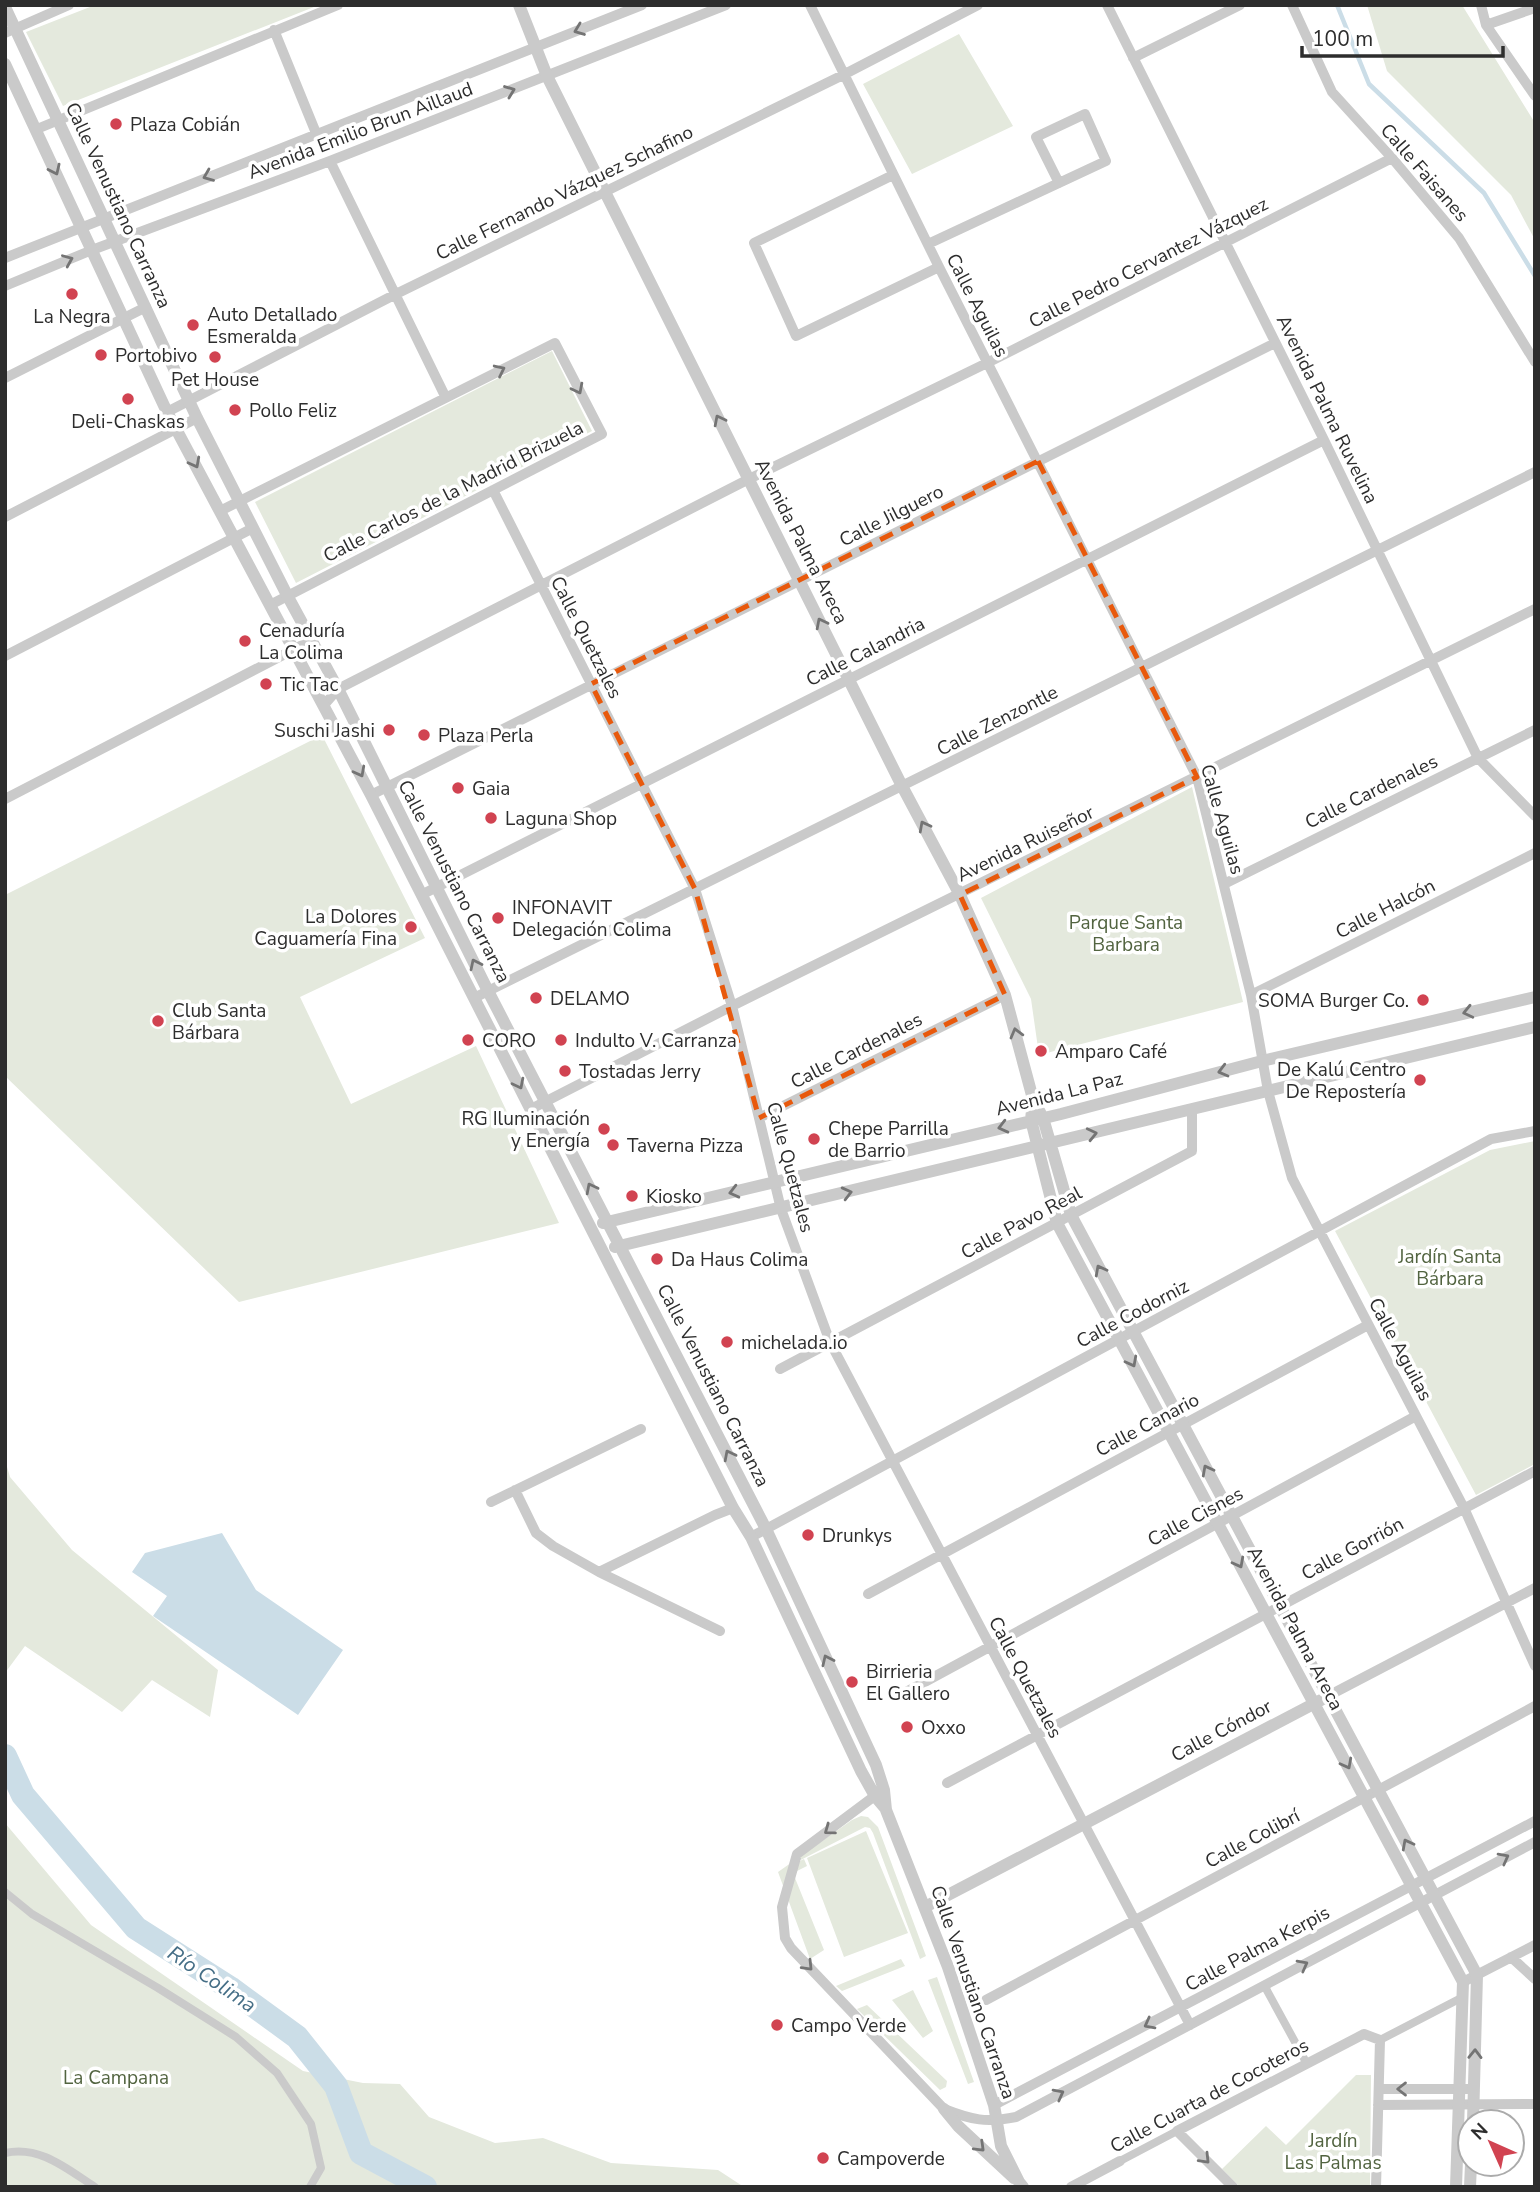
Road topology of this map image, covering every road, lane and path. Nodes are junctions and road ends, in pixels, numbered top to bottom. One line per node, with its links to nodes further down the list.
1 (69, 5): 15 (street)
2 (338, 5): 16 (street)
3 (519, 5): 17 (street, Avenida Palma Areca)
4 (642, 5): 17 (street, Avenida Emilio Brun Aillaud, one-way to 17)
5 (726, 5): 21 (street, Avenida Emilio Brun Aillaud)
6 (810, 5): 20 (street, Calle Aguilas)
7 (978, 5): 20 (street, Calle Fernando Vázquez Schafino)
8 (1107, 5): 18 (street, Avenida Palma Ruvelina)
9 (1240, 5): 18 (street)
10 (1292, 5): 26 (street, Calle Faisanes)
11 (1481, 5): 14 (street)
12 (5, 7): 15 (street, Calle Venustiano Carranza)
13 (1535, 8): 14 (street)
14 (1486, 25): 22 (street)
15 (10, 30): 23 (street, Calle Venustiano Carranza)
16 (274, 30): 23 (street); 25 (street)
17 (535, 47): 21 (street, Avenida Palma Areca); 25 (street, Avenida Emilio Brun Aillaud)
18 (1133, 58): 35 (street, Avenida Palma Ruvelina)
19 (5, 64): 24 (street, Calle Venustiano Carranza)
20 (843, 75): 28 (street, Calle Aguilas); 30 (street, Calle Fernando Vázquez Schafino)
21 (547, 76): 27 (street, Avenida Emilio Brun Aillaud, one-way to 21); 30 (street, Avenida Palma Areca)
22 (1535, 96)
23 (58, 120): 24 (street); 31 (street, Calle Venustiano Carranza)
24 (37, 129): 32 (street, Calle Venustiano Carranza, one-way to 32)
25 (316, 133): 31 (street, Avenida Emilio Brun Aillaud, one-way to 31)
26 (1392, 158): 35 (street, Calle Pedro Cervantez Vázquez); 44 (street, Calle Faisanes)
27 (330, 162): 33 (street, Avenida Emilio Brun Aillaud); 40 (street)
28 (893, 175): 34 (street, Calle Aguilas); 38 (street)
29 (1059, 183): 29 (street); 34 (street)
30 (605, 192): 40 (street, Calle Fernando Vázquez Schafino); 55 (street, Avenida Palma Areca, one-way to 30)
31 (103, 218): 32 (street, Avenida Emilio Brun Aillaud); 33 (street, Calle Venustiano Carranza)
32 (82, 227): 36 (street, Calle Venustiano Carranza); 37 (street, Avenida Emilio Brun Aillaud)
33 (114, 241): 36 (street, Avenida Emilio Brun Aillaud); 41 (street, Calle Venustiano Carranza)
34 (928, 244): 38 (street, Calle Aguilas)
35 (1225, 244): 43 (street, Avenida Palma Ruvelina); 45 (street, Calle Pedro Cervantez Vázquez)
36 (92, 250): 39 (street, Avenida Emilio Brun Aillaud, one-way to 36); 42 (street, Calle Venustiano Carranza)
37 (5, 258)
38 (939, 267): 45 (street, Calle Aguilas)
39 (5, 286)
40 (396, 294): 47 (street); 48 (street, Calle Fernando Vázquez Schafino)
41 (146, 307): 42 (street); 48 (street, Calle Venustiano Carranza)
42 (123, 318): 46 (street); 49 (street, Calle Venustiano Carranza)
43 (1275, 343): 52 (street, Avenida Palma Ruvelina); 53 (street, Calle Jilguero)
44 (1535, 362)
45 (987, 363): 53 (street, Calle Aguilas); 55 (street, Calle Pedro Cervantez Vázquez)
46 (5, 378)
47 (445, 397): 56 (street, Calle Carlos de la Madrid Brizuela, one-way to 56); 57 (street, Calle Carlos de la Madrid Brizuela)
48 (189, 401): 49 (street, Calle Fernando Vázquez Schafino); 50 (street, Calle Venustiano Carranza)
49 (167, 412): 51 (street, Calle Venustiano Carranza)
50 (197, 418): 51 (street); 57 (street, Calle Venustiano Carranza)
51 (176, 428): 58 (street, Calle Venustiano Carranza, one-way to 58); 59 (street)
52 (1324, 440): 62 (street, Avenida Palma Ruvelina); 63 (street, Calle Calandria)
53 (1038, 461): 63 (street, Calle Aguilas); 64 (street, Calle Jilguero)
54 (1535, 472): 62 (street, Calle Zenzontle)
55 (749, 479): 64 (street, Avenida Palma Areca); 65 (street, Calle Pedro Cervantez Vázquez)
56 (493, 490): 65 (street, Calle Quetzales); 66 (street, Calle Carlos de la Madrid Brizuela)
57 (240, 500): 58 (street, Calle Carlos de la Madrid Brizuela); 60 (street, Calle Venustiano Carranza)
58 (220, 511): 61 (street, Calle Venustiano Carranza)
59 (5, 517)
60 (253, 528): 61 (street); 66 (street, Calle Venustiano Carranza)
61 (234, 538): 67 (street, Calle Venustiano Carranza); 71 (street)
62 (1377, 549): 72 (street, Avenida Palma Ruvelina); 73 (street, Calle Zenzontle)
63 (1088, 559): 73 (street, Calle Aguilas); 74 (street, Calle Calandria)
64 (800, 580): 74 (street, Avenida Palma Areca, one-way to 64); 75 (street, Calle Jilguero)
65 (541, 585): 75 (street, Calle Quetzales); 76 (street, Calle Pedro Cervantez Vázquez)
66 (287, 595): 67 (street, Calle Carlos de la Madrid Brizuela); 69 (street, Calle Venustiano Carranza)
67 (270, 605): 70 (street, Calle Venustiano Carranza)
68 (1535, 609): 72 (street, Avenida Ruiseñor)
69 (312, 640): 70 (street); 76 (street, Calle Venustiano Carranza)
70 (295, 649): 77 (street, Calle Venustiano Carranza); 85 (street)
71 (5, 656)
72 (1431, 660): 79 (street, Avenida Palma Ruvelina); 80 (street, Avenida Ruiseñor)
73 (1142, 667): 80 (street, Calle Aguilas); 82 (street, Calle Zenzontle)
74 (850, 679): 81 (street, Calle Calandria); 82 (street, Avenida Palma Areca)
75 (591, 684): 81 (street, Calle Quetzales); 83 (street, Calle Jilguero)
76 (338, 689): 77 (street, Calle Pedro Cervantez Vázquez); 83 (street, Calle Venustiano Carranza)
77 (324, 705): 84 (street, Calle Venustiano Carranza, one-way to 84)
78 (1535, 730): 79 (street, Calle Cardenales)
79 (1478, 758): 86 (street, Avenida Palma Ruvelina); 88 (street, Calle Cardenales)
80 (1197, 777): 88 (street, Calle Aguilas); 92 (street, Avenida Ruiseñor)
81 (642, 784): 89 (street, Calle Calandria); 90 (street, Calle Quetzales)
82 (902, 786): 90 (street, Calle Zenzontle); 92 (street, Avenida Palma Areca, one-way to 82)
83 (386, 787): 84 (street, Calle Jilguero); 89 (street, Calle Venustiano Carranza)
84 (372, 795): 91 (street, Calle Venustiano Carranza)
85 (5, 799)
86 (1535, 816)
87 (1535, 853): 95 (street, Calle Halcón)
88 (1224, 884): 95 (street, Calle Aguilas)
89 (437, 887): 91 (street, Calle Calandria); 93 (street, Calle Venustiano Carranza, one-way to 89)
90 (695, 889): 93 (street, Calle Zenzontle); 98 (street, Calle Quetzales)
91 (423, 894): 97 (street, Calle Venustiano Carranza)
92 (960, 895): 94 (street, Avenida Palma Areca); 98 (street, Avenida Ruiseñor)
93 (488, 991): 97 (street, Calle Zenzontle); 102 (street, Calle Venustiano Carranza)
94 (1005, 995): 105 (street, Calle Cardenales); 106 (street, Avenida Palma Areca, one-way to 94)
95 (1251, 995): 100 (street, Calle Aguilas)
96 (1535, 997): 100 (street, Avenida La Paz, one-way to 100)
97 (474, 998): 103 (street, Calle Venustiano Carranza, one-way to 103)
98 (732, 1006): 102 (street, Avenida Ruiseñor); 105 (street, Calle Quetzales)
99 (1535, 1027): 101 (street)
100 (1262, 1060): 101 (street, Calle Aguilas); 106 (street, Avenida La Paz, one-way to 106)
101 (1268, 1091): 104 (street); 115 (street, Calle Aguilas)
102 (547, 1100): 103 (street, Avenida Ruiseñor); 112 (street, Calle Venustiano Carranza, one-way to 102)
103 (531, 1109): 114 (street, Calle Venustiano Carranza)
104 (1192, 1110): 108 (street, one-way to 104); 111 (street, Calle Pavo Real)
105 (759, 1118): 109 (street, Calle Quetzales)
106 (1037, 1119): 108 (street, Avenida Palma Areca); 109 (street, Avenida La Paz, one-way to 109)
107 (1535, 1131): 115 (street, Calle Codorniz)
108 (1042, 1145): 110 (street, one-way to 108); 111 (street, Avenida Palma Areca); 113 (street, Avenida Palma Areca)
109 (775, 1182): 110 (street, Calle Quetzales); 112 (street, Avenida La Paz, one-way to 112)
110 (781, 1209): 116 (street); 121 (street, Calle Quetzales)
111 (1070, 1215): 113 (street, Calle Pavo Real); 119 (street, Avenida Palma Areca, one-way to 111)
112 (609, 1222): 114 (street, Avenida La Paz); 116 (street, Calle Venustiano Carranza)
113 (1057, 1223): 120 (street, Avenida Palma Areca); 121 (street, Calle Pavo Real)
114 (592, 1226): 117 (street, Calle Venustiano Carranza)
115 (1320, 1232): 118 (street, Calle Aguilas); 119 (street, Calle Codorniz)
116 (621, 1246): 117 (street); 129 (street, Calle Venustiano Carranza, one-way to 116)
117 (604, 1250): 131 (street, Calle Venustiano Carranza)
118 (1368, 1325): 123 (street, Calle Aguilas); 124 (street, Calle Canario)
119 (1133, 1332): 120 (street, Calle Codorniz); 124 (street, Avenida Palma Areca)
120 (1120, 1339): 126 (street, Avenida Palma Areca, one-way to 126); 127 (street, Calle Codorniz)
121 (830, 1342): 122 (street, Calle Pavo Real); 127 (street, Calle Quetzales)
122 (780, 1369)
123 (1416, 1416): 134 (street, Calle Aguilas); 135 (street, Calle Cisnes)
124 (1182, 1425): 126 (street, Calle Canario); 135 (street, Avenida Palma Areca, one-way to 124)
125 (641, 1429): 130 (street)
126 (1169, 1432): 136 (street, Avenida Palma Areca); 139 (street, Calle Canario)
127 (893, 1461): 137 (street, Calle Codorniz); 139 (street, Calle Quetzales)
128 (1535, 1471): 134 (street, Calle Gorrión)
129 (744, 1486): 131 (street); 137 (street, Calle Venustiano Carranza)
130 (515, 1490): 132 (street); 140 (street)
131 (727, 1494): 133 (street, Calle Venustiano Carranza)
132 (491, 1502)
133 (733, 1508): 138 (street, Calle Venustiano Carranza); 140 (street)
134 (1464, 1508): 143 (street, Calle Aguilas); 144 (street, Calle Gorrión)
135 (1231, 1516): 136 (street, Calle Cisnes); 144 (street, Avenida Palma Areca)
136 (1218, 1523): 145 (street, Avenida Palma Areca, one-way to 145); 147 (street, Calle Cisnes)
137 (766, 1529): 138 (street, Calle Codorniz); 153 (street, Calle Venustiano Carranza, one-way to 137)
138 (751, 1538): 154 (street, Calle Venustiano Carranza)
139 (942, 1554): 142 (street, Calle Canario); 147 (street, Calle Quetzales)
140 (599, 1572): 146 (street)
141 (1535, 1588): 143 (street, Calle Cóndor)
142 (869, 1594)
143 (1507, 1603): 148 (street, Calle Aguilas); 150 (street, Calle Cóndor)
144 (1280, 1606): 145 (street, Calle Gorrión); 150 (street, Avenida Palma Areca)
145 (1266, 1614): 151 (street, Avenida Palma Areca); 155 (street, Calle Gorrión)
146 (720, 1631)
147 (990, 1647): 149 (street, Calle Cisnes); 155 (street, Calle Quetzales)
148 (1535, 1665)
149 (908, 1691)
150 (1328, 1696): 151 (street, Calle Cóndor); 157 (street, Avenida Palma Areca)
151 (1315, 1703): 159 (street, Avenida Palma Areca, one-way to 159); 161 (street, Calle Cóndor)
152 (1535, 1706): 157 (street, Calle Colibrí)
153 (854, 1717): 154 (street); 158 (street, Calle Venustiano Carranza)
154 (839, 1723): 158 (street, Calle Venustiano Carranza)
155 (1037, 1735): 156 (street, Calle Gorrión); 161 (street, Calle Quetzales)
156 (947, 1783)
157 (1378, 1790): 159 (street, Calle Colibrí); 163 (street, Avenida Palma Areca, one-way to 157)
158 (880, 1793): 168 (street, Calle Venustiano Carranza); 191 (street, one-way to 191)
159 (1365, 1798): 164 (street, Avenida Palma Areca); 169 (street, Calle Colibrí)
160 (1535, 1821): 163 (street, Calle Palma Kerpis)
161 (1084, 1824): 168 (street, Calle Cóndor); 169 (street, Calle Quetzales)
162 (1535, 1842): 166 (street, Calle Palma Kerpis, one-way to 162)
163 (1426, 1879): 164 (street, Calle Palma Kerpis); 166 (street, Avenida Palma Areca)
164 (1412, 1886): 167 (street, Avenida Palma Areca); 178 (street, Calle Palma Kerpis)
165 (5, 1892): 198 (street)
166 (1434, 1895): 167 (street, Calle Palma Kerpis); 172 (street, Avenida Palma Areca)
167 (1421, 1902): 174 (street, Avenida Palma Areca); 175 (street, Calle Palma Kerpis, one-way to 167)
168 (925, 1907): 188 (street, Calle Venustiano Carranza)
169 (1135, 1920): 177 (street, Calle Colibrí); 178 (street, Calle Quetzales)
170 (1535, 1944): 171 (street)
171 (1511, 1957): 172 (street); 173 (street)
172 (1477, 1975): 174 (street); 184 (street, Avenida Palma Areca, one-way to 172)
173 (1535, 1979)
174 (1463, 1982): 176 (street, Avenida Palma Areca)
175 (1264, 1985): 179 (street, Calle Palma Kerpis); 181 (street)
176 (1463, 1997): 180 (street); 183 (street, Avenida Palma Areca)
177 (986, 2000)
178 (1181, 2007): 179 (street, Calle Quetzales); 188 (street, Calle Palma Kerpis, one-way to 188)
179 (1190, 2025): 192 (street, Calle Palma Kerpis, one-way to 179)
180 (1380, 2040): 181 (street, Calle Cuarta de Cocoteros); 182 (street)
181 (1307, 2064): 193 (street, Calle Cuarta de Cocoteros)
182 (1379, 2089): 183 (street, one-way to 182); 189 (street)
183 (1460, 2089): 184 (street); 185 (street, Avenida Palma Areca)
184 (1474, 2089): 186 (street, Avenida Palma Areca)
185 (1459, 2104): 186 (street); 189 (street); 202 (street, Avenida Palma Areca)
186 (1474, 2104): 187 (street); 190 (street, Avenida Palma Areca)
187 (1535, 2104)
188 (994, 2105): 192 (street, Calle Venustiano Carranza)
189 (1378, 2105): 201 (street)
190 (1474, 2108)
191 (944, 2109): 192 (street); 196 (street, one-way to 196)
192 (997, 2121): 196 (street, Calle Venustiano Carranza)
193 (1178, 2131): 195 (street, Calle Cuarta de Cocoteros); 200 (street, one-way to 200)
194 (5, 2153): 197 (street)
195 (1120, 2161): 199 (street, Calle Cuarta de Cocoteros)
196 (1021, 2185)
197 (95, 2187)
198 (310, 2187)
199 (1071, 2187)
200 (1233, 2187)
201 (1376, 2187)
202 (1456, 2187)

